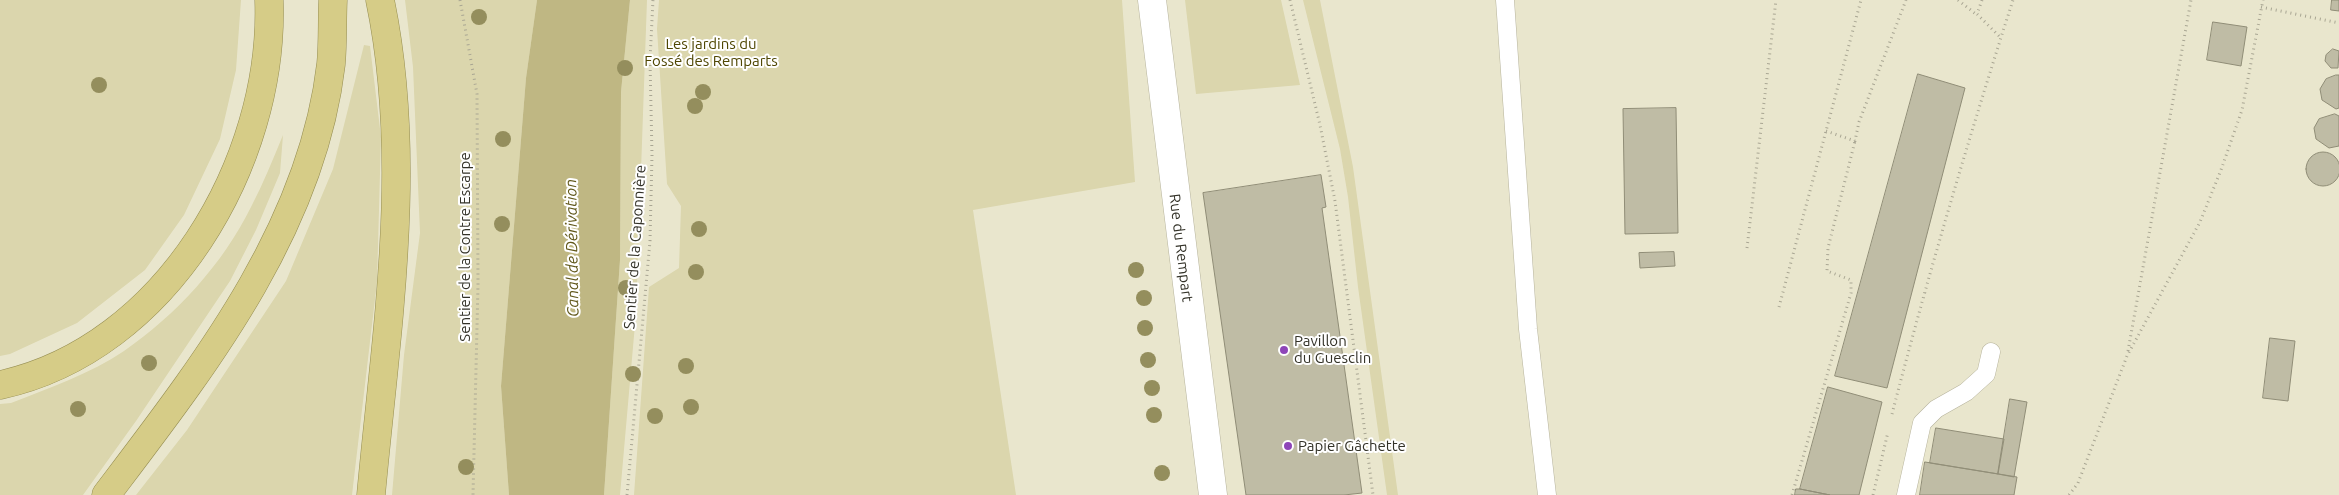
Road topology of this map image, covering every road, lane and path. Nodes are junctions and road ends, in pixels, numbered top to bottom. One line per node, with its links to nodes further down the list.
1 (269, 0): 27 (highway)
2 (333, 0): 30 (highway)
3 (380, 0): 31 (highway)
4 (460, 0): 32 (path, Sentier de la Contre Escarpe)
5 (653, 0): 33 (path, Sentier de la Caponnière)
6 (1152, 0): 34 (street, Rue du Rempart)
7 (1290, 0): 35 (path)
8 (1505, 0): 36 (lane)
9 (1776, 0): 23 (path)
10 (1861, 0): 21 (path)
11 (1906, 0): 22 (path)
12 (1958, 0): 18 (path)
13 (1982, 0): 18 (path)
14 (2013, 0): 20 (path)
15 (2191, 0): 26 (path)
16 (2263, 0): 17 (path)
17 (2262, 7): 19 (path); 26 (path)
18 (1978, 16): 20 (path)
19 (2339, 22)
20 (2001, 38): 28 (path)
21 (1826, 131): 22 (path); 24 (path)
22 (1854, 141): 37 (path)
23 (1746, 248)
24 (1779, 307)
25 (1991, 352): 39 (lane)
26 (2127, 356): 40 (path)
27 (0, 385)
28 (1891, 420)
29 (1888, 430): 38 (path)
30 (106, 495)
31 (371, 495)
32 (473, 495)
33 (627, 495)
34 (1213, 495)
35 (1373, 495)
36 (1547, 495)
37 (1792, 495)
38 (1873, 495)
39 (1906, 495)
40 (2068, 495)

